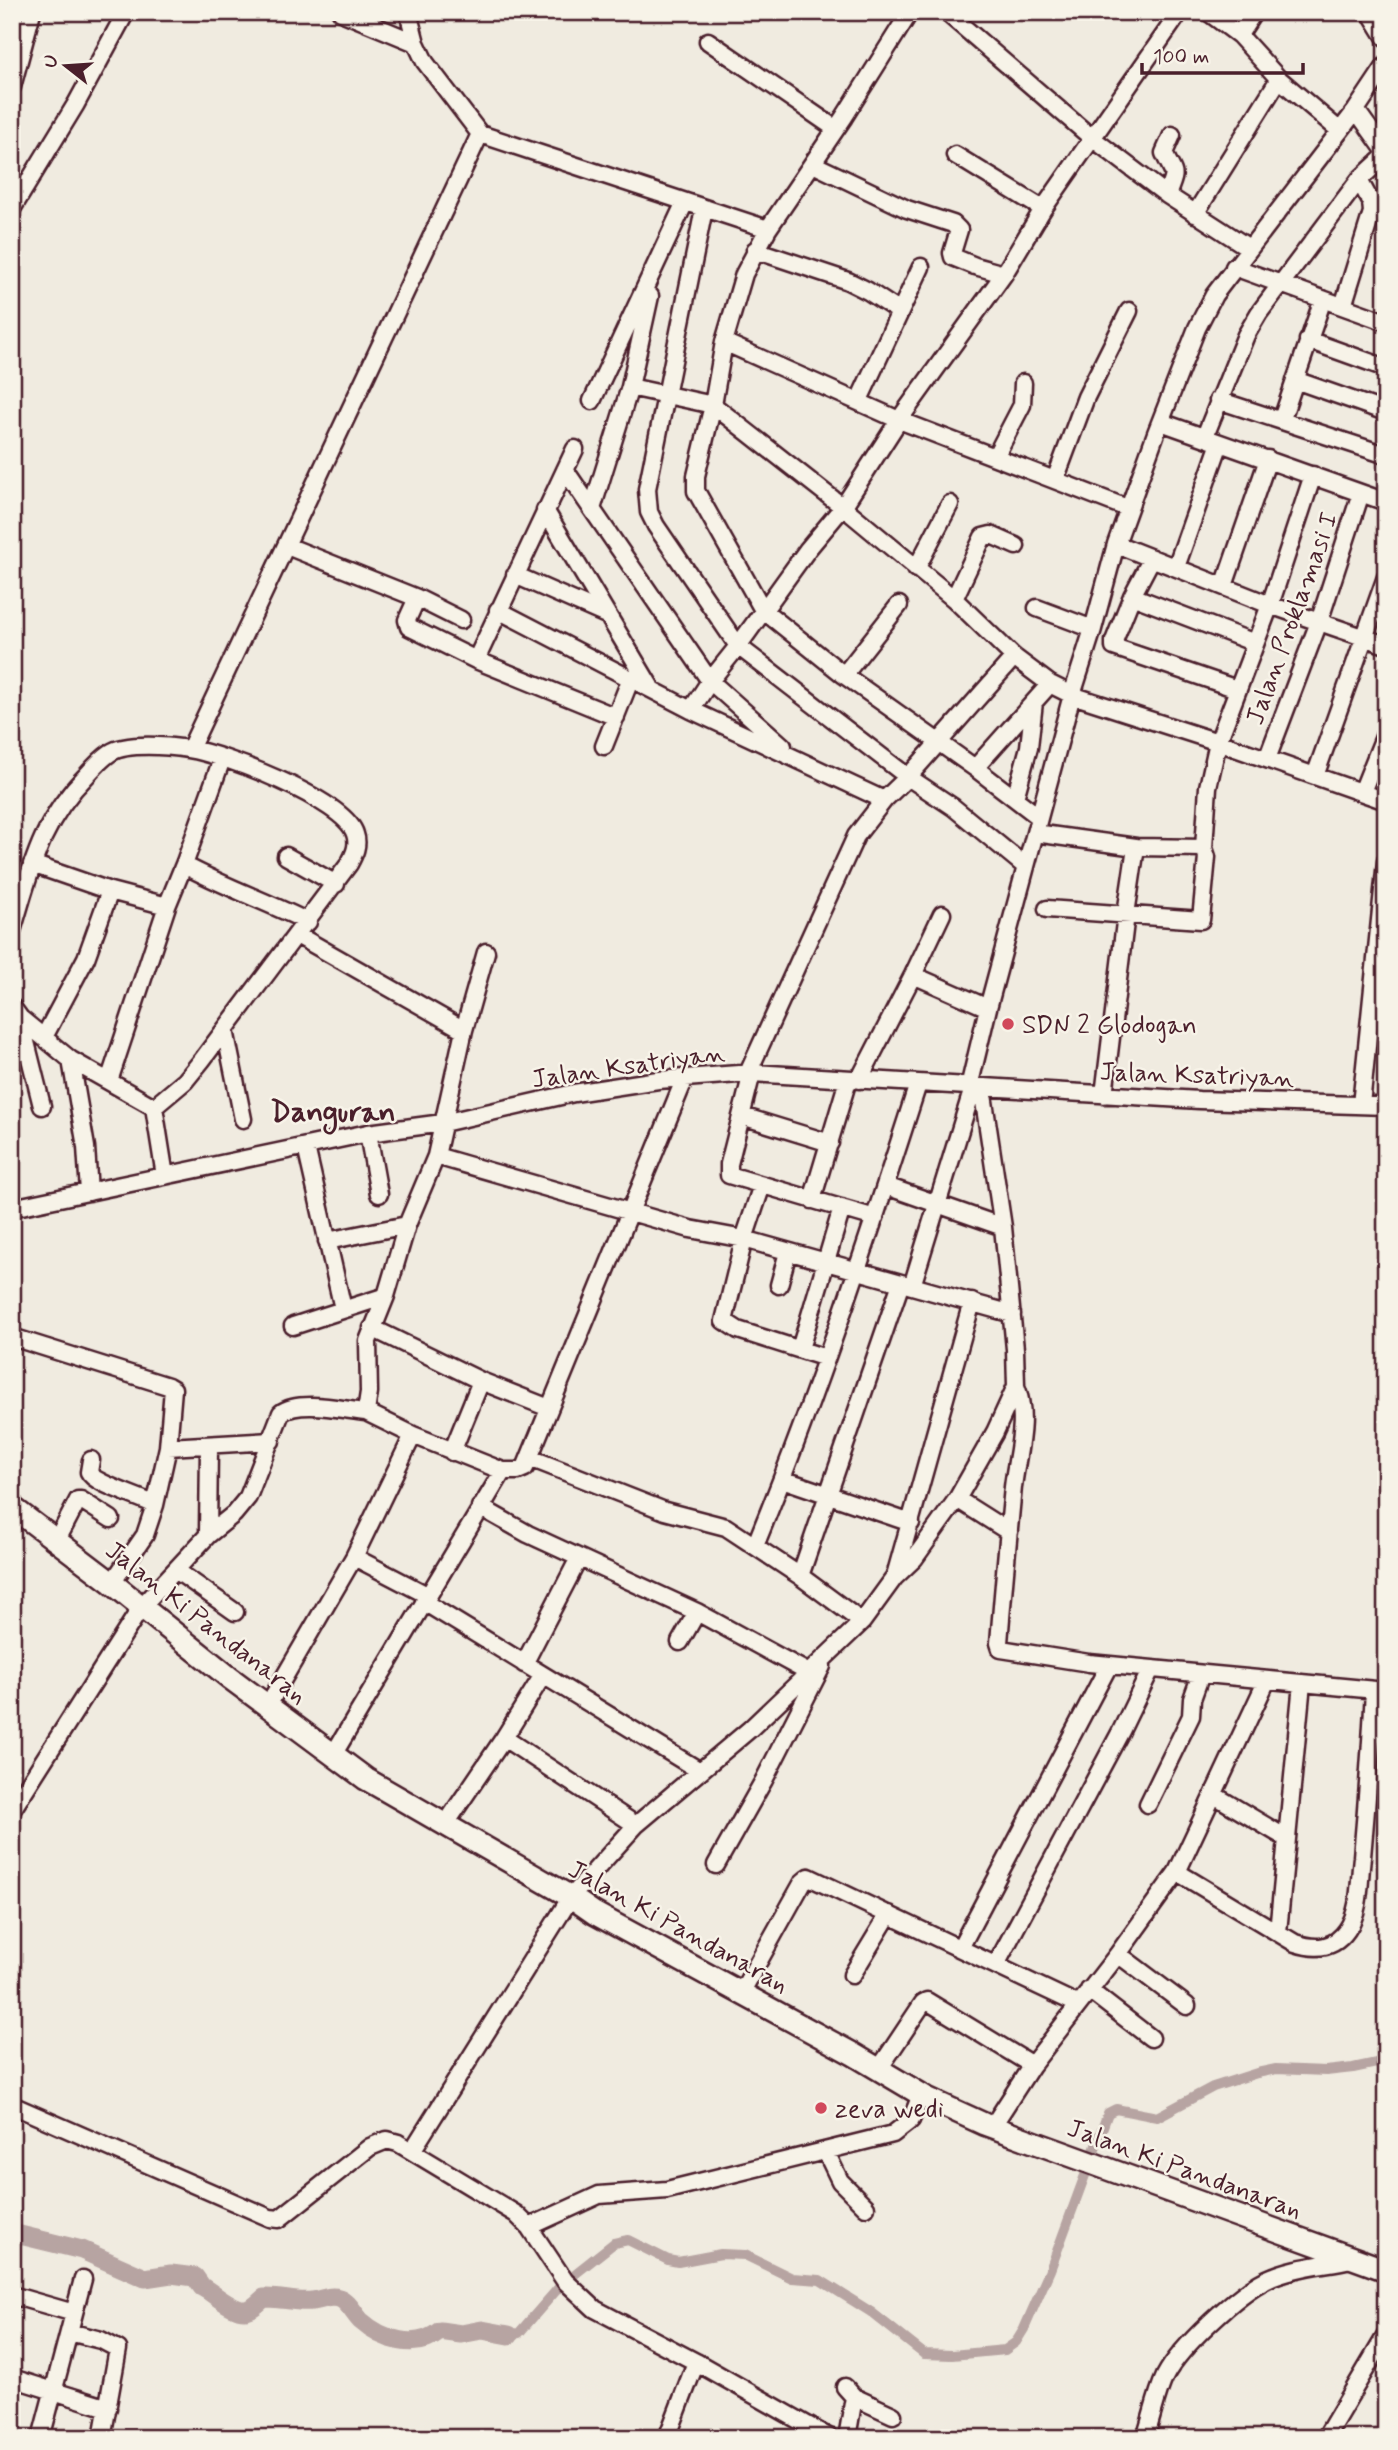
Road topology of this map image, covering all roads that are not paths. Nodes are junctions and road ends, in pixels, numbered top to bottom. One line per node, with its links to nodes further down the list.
1 (33, 12): 17 (street)
2 (125, 12): 30 (street)
3 (341, 12): 14 (street)
4 (408, 12): 14 (street)
5 (910, 12): 19 (street)
6 (946, 12): 23 (street)
7 (1180, 12): 23 (street)
8 (1208, 12): 12 (street)
9 (1254, 12): 12 (street)
10 (1370, 12): 11 (street)
11 (1384, 31)
12 (1239, 35): 16 (street)
13 (708, 41): 19 (street)
14 (416, 43): 21 (street)
15 (1386, 65): 18 (street)
16 (1279, 79): 20 (street); 33 (street)
17 (12, 87)
18 (1356, 110): 20 (street); 24 (street)
19 (836, 129): 26 (street)
20 (1340, 131): 35 (street)
21 (480, 134): 29 (street); 78 (street)
22 (1172, 135): 28 (street)
23 (1092, 138): 28 (street); 32 (street)
24 (1386, 153): 27 (street)
25 (955, 155): 32 (street)
26 (813, 164): 34 (street); 39 (street)
27 (1359, 180): 40 (street); 43 (street)
28 (1167, 195): 33 (street)
29 (685, 202): 31 (street); 56 (street)
30 (12, 209)
31 (704, 209): 34 (street); 53 (street)
32 (1043, 209): 39 (street)
33 (1195, 214): 35 (street)
34 (768, 229): 36 (street)
35 (1249, 248): 38 (street)
36 (755, 250): 45 (street); 48 (street)
37 (921, 267): 45 (street)
38 (1234, 267): 40 (street); 61 (street)
39 (1004, 274): 60 (street)
40 (1279, 285): 42 (street); 55 (street)
41 (650, 296): 52 (street)
42 (1323, 299): 43 (street); 47 (street)
43 (1343, 306): 46 (street)
44 (1129, 311): 69 (street)
45 (900, 312): 54 (street)
46 (1385, 320)
47 (1308, 340): 49 (street); 50 (street)
48 (724, 342): 54 (street); 57 (street)
49 (1386, 368)
50 (1295, 380): 58 (street); 59 (street)
51 (1023, 383): 65 (street)
52 (630, 387): 53 (street); 75 (street)
53 (665, 396): 57 (street); 101 (street)
54 (859, 400): 60 (street)
55 (1218, 400): 59 (street); 62 (street)
56 (592, 401)
57 (713, 405): 73 (street); 93 (street)
58 (1386, 412)
59 (1282, 419): 64 (street)
60 (899, 420): 65 (street); 73 (street)
61 (1161, 422): 62 (street); 74 (street)
62 (1212, 440): 66 (street); 81 (street)
63 (575, 449): 67 (street)
64 (1384, 449)
65 (995, 457): 69 (street)
66 (1268, 459): 68 (street); 85 (street)
67 (565, 470): 75 (street); 76 (street)
68 (1313, 475): 70 (street); 90 (street)
69 (1055, 480): 74 (street)
70 (1361, 494): 71 (street); 96 (street, Jalan Proklamasi I)
71 (1386, 502)
72 (950, 504): 82 (street)
73 (843, 507): 82 (street); 93 (street)
74 (1127, 508): 77 (street)
75 (592, 509): 106 (street)
76 (545, 510): 83 (street); 94 (street)
77 (1116, 544): 80 (street); 97 (street)
78 (287, 546): 87 (street); 118 (street)
79 (1016, 546): 88 (street)
80 (1152, 558): 81 (street); 86 (street)
81 (1176, 567): 85 (street)
82 (916, 569): 88 (street)
83 (515, 575): 92 (street); 94 (street)
84 (1386, 577): 98 (street)
85 (1224, 586): 90 (street)
86 (1132, 596): 99 (street); 109 (street)
87 (417, 598): 95 (street); 103 (street)
88 (954, 599): 102 (street)
89 (900, 605): 104 (street)
90 (1270, 605): 96 (street); 99 (street)
91 (1037, 608): 97 (street)
92 (498, 610): 103 (street); 105 (street)
93 (763, 610): 101 (street); 104 (street)
94 (606, 615): 108 (street)
95 (461, 620)
96 (1319, 622): 98 (street); 121 (street, Jalan Proklamasi I)
97 (1093, 629): 110 (street)
98 (1366, 638): 100 (street); 123 (street)
99 (1255, 643): 109 (street)
100 (1386, 645)
101 (738, 646): 106 (street); 124 (street)
102 (1014, 657): 107 (street); 116 (street)
103 (476, 660): 113 (street)
104 (844, 674): 116 (street)
105 (631, 678): 108 (street); 113 (street)
106 (710, 681): 112 (street); 119 (street)
107 (1050, 684): 110 (street); 111 (street)
108 (651, 688): 112 (street)
109 (1237, 690): 115 (street)
110 (1072, 695): 115 (street); 129 (street)
111 (1034, 702): 122 (street); 126 (street)
112 (691, 710): 119 (street)
113 (616, 717): 117 (street)
114 (1386, 732): 125 (street)
115 (1218, 742): 121 (street); 132 (street)
116 (938, 743): 122 (street); 124 (street)
117 (604, 746)
118 (190, 749): 120 (street); 136 (street)
119 (796, 758): 127 (street)
120 (222, 759): 135 (street); 138 (street)
121 (1267, 759): 123 (street)
122 (975, 768): 126 (street)
123 (1315, 776): 125 (street)
124 (908, 777): 127 (street); 137 (street)
125 (1362, 792): 128 (street)
126 (1015, 798): 129 (street)
127 (884, 800): 156 (street)
128 (1386, 801)
129 (1039, 817): 130 (street)
130 (1035, 833): 131 (street); 137 (street)
131 (1136, 847): 132 (street); 144 (street)
132 (1204, 848): 144 (street)
133 (286, 856): 138 (street)
134 (1386, 861): 140 (street)
135 (185, 862): 141 (street); 145 (street)
136 (32, 864): 139 (street); 146 (street)
137 (1026, 867): 150 (street)
138 (336, 884): 145 (street)
139 (110, 891): 141 (street); 154 (street)
140 (1384, 904): 164 (street)
141 (167, 906): 159 (street)
142 (1047, 909): 144 (street)
143 (942, 914): 149 (street)
144 (1126, 914): 162 (street)
145 (308, 922): 147 (street)
146 (12, 931)
147 (297, 934): 152 (street); 153 (street)
148 (485, 952): 153 (street)
149 (914, 975): 150 (street); 158 (street)
150 (988, 1008): 161 (street)
151 (16, 1013): 154 (street); 163 (street)
152 (225, 1030): 166 (street); 168 (street)
153 (464, 1030): 169 (street)
154 (44, 1037): 155 (street)
155 (71, 1060): 159 (street); 177 (street)
156 (750, 1073): 157 (street, Jalan Ksatriyan); 158 (street, Jalan Ksatriyan); 167 (street)
157 (685, 1077): 169 (street, Jalan Ksatriyan); 183 (street)
158 (853, 1080): 160 (street, Jalan Ksatriyan); 171 (street)
159 (109, 1081): 166 (street)
160 (918, 1084): 161 (street, Jalan Ksatriyan); 176 (street)
161 (975, 1088): 162 (street, Jalan Ksatriyan); 180 (street); 186 (street)
162 (1104, 1095): 164 (street, Jalan Ksatriyan)
163 (42, 1105)
164 (1361, 1105): 165 (street, Jalan Ksatriyan)
165 (1386, 1106)
166 (154, 1107): 174 (street)
167 (741, 1116): 171 (street); 175 (street)
168 (243, 1119)
169 (443, 1123): 170 (street, Jalan Ksatriyan); 173 (street)
170 (368, 1133): 172 (street, Jalan Ksatriyan); 178 (street)
171 (830, 1143): 179 (street)
172 (306, 1147): 174 (street, Jalan Ksatriyan); 188 (street)
173 (436, 1156): 183 (street); 185 (street)
174 (165, 1176): 177 (street, Jalan Ksatriyan)
175 (762, 1185): 179 (street); 187 (street)
176 (886, 1185): 180 (street); 184 (street)
177 (89, 1192): 181 (street, Jalan Ksatriyan)
178 (379, 1194)
179 (812, 1200): 182 (street)
180 (939, 1204): 186 (street); 193 (street)
181 (12, 1208)
182 (842, 1208): 184 (street); 190 (street)
183 (630, 1212): 187 (street); 205 (street)
184 (875, 1218): 191 (street)
185 (407, 1225): 188 (street); 194 (street)
186 (1003, 1227): 197 (street)
187 (744, 1239): 189 (street); 201 (street)
188 (327, 1241): 196 (street)
189 (788, 1252): 190 (street); 192 (street)
190 (827, 1263): 191 (street); 201 (street)
191 (857, 1272): 193 (street); 202 (street)
192 (779, 1285)
193 (906, 1285): 195 (street); 216 (street)
194 (386, 1296): 196 (street); 199 (street)
195 (972, 1302): 197 (street); 222 (street)
196 (343, 1309): 198 (street)
197 (1012, 1314): 204 (street)
198 (293, 1326)
199 (372, 1328): 203 (street); 206 (street)
200 (12, 1337): 209 (street)
201 (800, 1349): 202 (street)
202 (826, 1358): 215 (street)
203 (481, 1381): 205 (street); 211 (street)
204 (1016, 1386): 217 (street); 223 (street)
205 (550, 1408): 212 (street)
206 (366, 1412): 207 (street); 208 (street)
207 (413, 1435): 211 (street); 227 (street)
208 (271, 1441): 210 (street); 224 (street)
209 (168, 1447): 210 (street); 218 (street)
210 (209, 1447): 224 (street)
211 (452, 1452): 214 (street)
212 (530, 1458): 214 (street); 226 (street)
213 (91, 1460): 218 (street)
214 (503, 1471): 220 (street)
215 (782, 1479): 216 (street); 226 (street)
216 (828, 1497): 222 (street); 230 (street)
217 (957, 1499): 223 (street); 231 (street)
218 (155, 1505): 232 (street)
219 (12, 1507): 225 (main road, Jalan Ki Pandanaran)
220 (480, 1507): 228 (street); 233 (street)
221 (111, 1519): 225 (street)
222 (911, 1523): 231 (street)
223 (1010, 1532): 241 (street)
224 (208, 1535): 229 (street)
225 (56, 1542): 232 (main road, Jalan Ki Pandanaran)
226 (755, 1546): 230 (street)
227 (354, 1556): 233 (street); 249 (street)
228 (579, 1558): 236 (street); 240 (street)
229 (177, 1571): 234 (street); 235 (street)
230 (800, 1576): 237 (street)
231 (894, 1578): 237 (street)
232 (112, 1583): 234 (main road, Jalan Ki Pandanaran)
233 (426, 1599): 240 (street); 251 (street)
234 (142, 1606): 249 (main road, Jalan Ki Pandanaran); 253 (street)
235 (235, 1612)
236 (697, 1612): 238 (street); 243 (street)
237 (862, 1622): 239 (street)
238 (680, 1642)
239 (828, 1654): 243 (street); 260 (street)
240 (524, 1664): 245 (street)
241 (1109, 1665): 242 (street); 265 (street)
242 (1151, 1669): 244 (street); 267 (street)
243 (809, 1673): 252 (street)
244 (1201, 1674): 246 (street); 255 (street)
245 (543, 1675): 250 (street); 252 (street)
246 (1267, 1680): 247 (street); 254 (street)
247 (1302, 1682): 248 (street); 259 (street)
248 (1380, 1691): 264 (street)
249 (268, 1705): 251 (main road, Jalan Ki Pandanaran)
250 (504, 1738): 257 (street); 258 (street)
251 (333, 1755): 257 (main road, Jalan Ki Pandanaran)
252 (700, 1771): 258 (street)
253 (18, 1789): 256 (street)
254 (1214, 1795): 259 (street); 261 (street)
255 (1148, 1804)
256 (12, 1810)
257 (445, 1825): 262 (main road, Jalan Ki Pandanaran)
258 (636, 1825): 262 (street)
259 (1286, 1838): 264 (street)
260 (716, 1865)
261 (1177, 1872): 264 (street); 266 (street)
262 (571, 1897): 270 (main road, Jalan Ki Pandanaran); 279 (street)
263 (889, 1914): 265 (street); 268 (street); 270 (street)
264 (1278, 1933)
265 (960, 1948): 267 (street)
266 (1118, 1954): 269 (street); 272 (street)
267 (996, 1965): 271 (street)
268 (852, 1975)
269 (1089, 1990): 271 (street); 273 (street)
270 (741, 1993): 275 (main road, Jalan Ki Pandanaran)
271 (1077, 2004): 274 (street)
272 (1187, 2006)
273 (1151, 2038)
274 (1032, 2065): 275 (street); 278 (street)
275 (880, 2069): 276 (main road, Jalan Ki Pandanaran)
276 (921, 2095): 278 (main road, Jalan Ki Pandanaran); 280 (street)
277 (14, 2112): 279 (street)
278 (992, 2127): 283 (main road, Jalan Ki Pandanaran)
279 (412, 2151): 282 (street)
280 (825, 2152): 281 (street); 282 (street)
281 (866, 2207)
282 (529, 2227): 290 (street)
283 (1352, 2259): 284 (main road, Jalan Ki Pandanaran); 300 (street)
284 (1386, 2270)
285 (83, 2279): 287 (street)
286 (15, 2296): 287 (street)
287 (74, 2313): 288 (street)
288 (69, 2332): 292 (street); 293 (street)
289 (1386, 2335): 301 (street)
290 (696, 2362): 297 (street); 298 (street)
291 (12, 2378): 292 (street)
292 (54, 2390): 293 (street); 295 (street)
293 (107, 2407): 296 (street)
294 (893, 2415): 299 (street)
295 (41, 2438)
296 (102, 2438)
297 (667, 2438)
298 (830, 2438)
299 (847, 2438)
300 (1145, 2438)
301 (1325, 2438)

